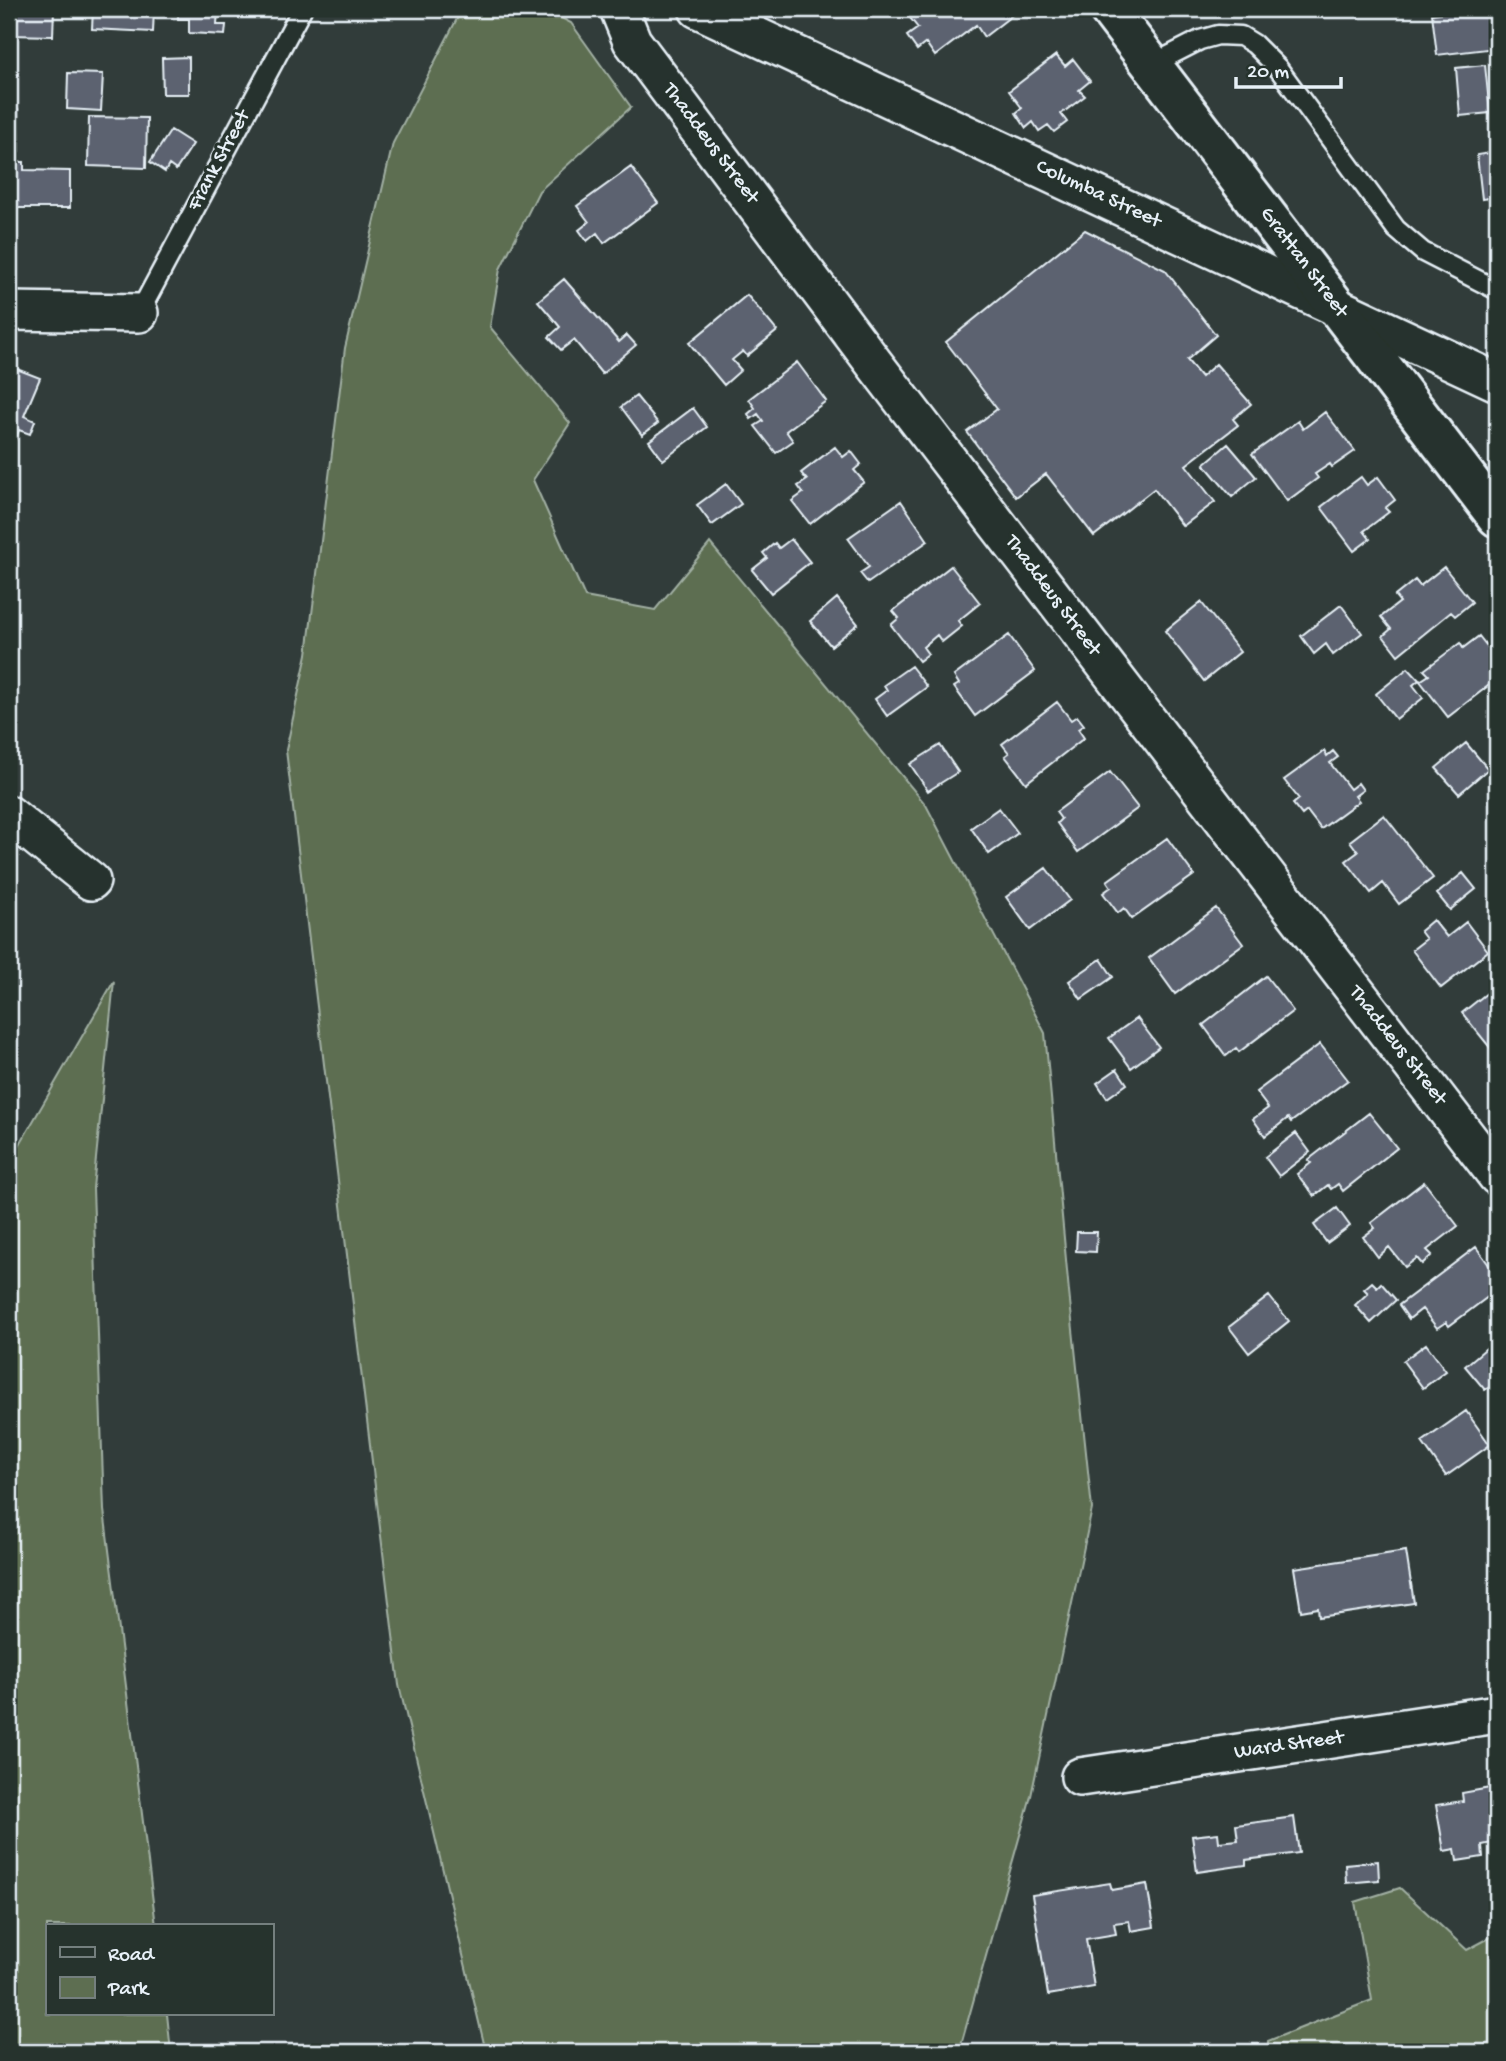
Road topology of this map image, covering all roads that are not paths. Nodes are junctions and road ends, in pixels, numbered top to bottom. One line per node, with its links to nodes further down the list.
1 (302, 9): 9 (lane, Frank Street)
2 (619, 9): 14 (street, Thaddeus Street)
3 (698, 9): 7 (street, Columba Street)
4 (1108, 9): 5 (main road, Grattan Street)
5 (1151, 65): 6 (lane); 7 (main road, Grattan Street)
6 (1497, 290)
7 (1338, 308): 10 (street, Columba Street); 11 (main road, Grattan Street)
8 (9, 311): 9 (street)
9 (139, 313)
10 (1497, 382)
11 (1497, 517)
12 (9, 816): 13 (street)
13 (91, 881)
14 (1497, 1176)
15 (1497, 1714): 16 (street, Ward Street)
16 (1080, 1777)

